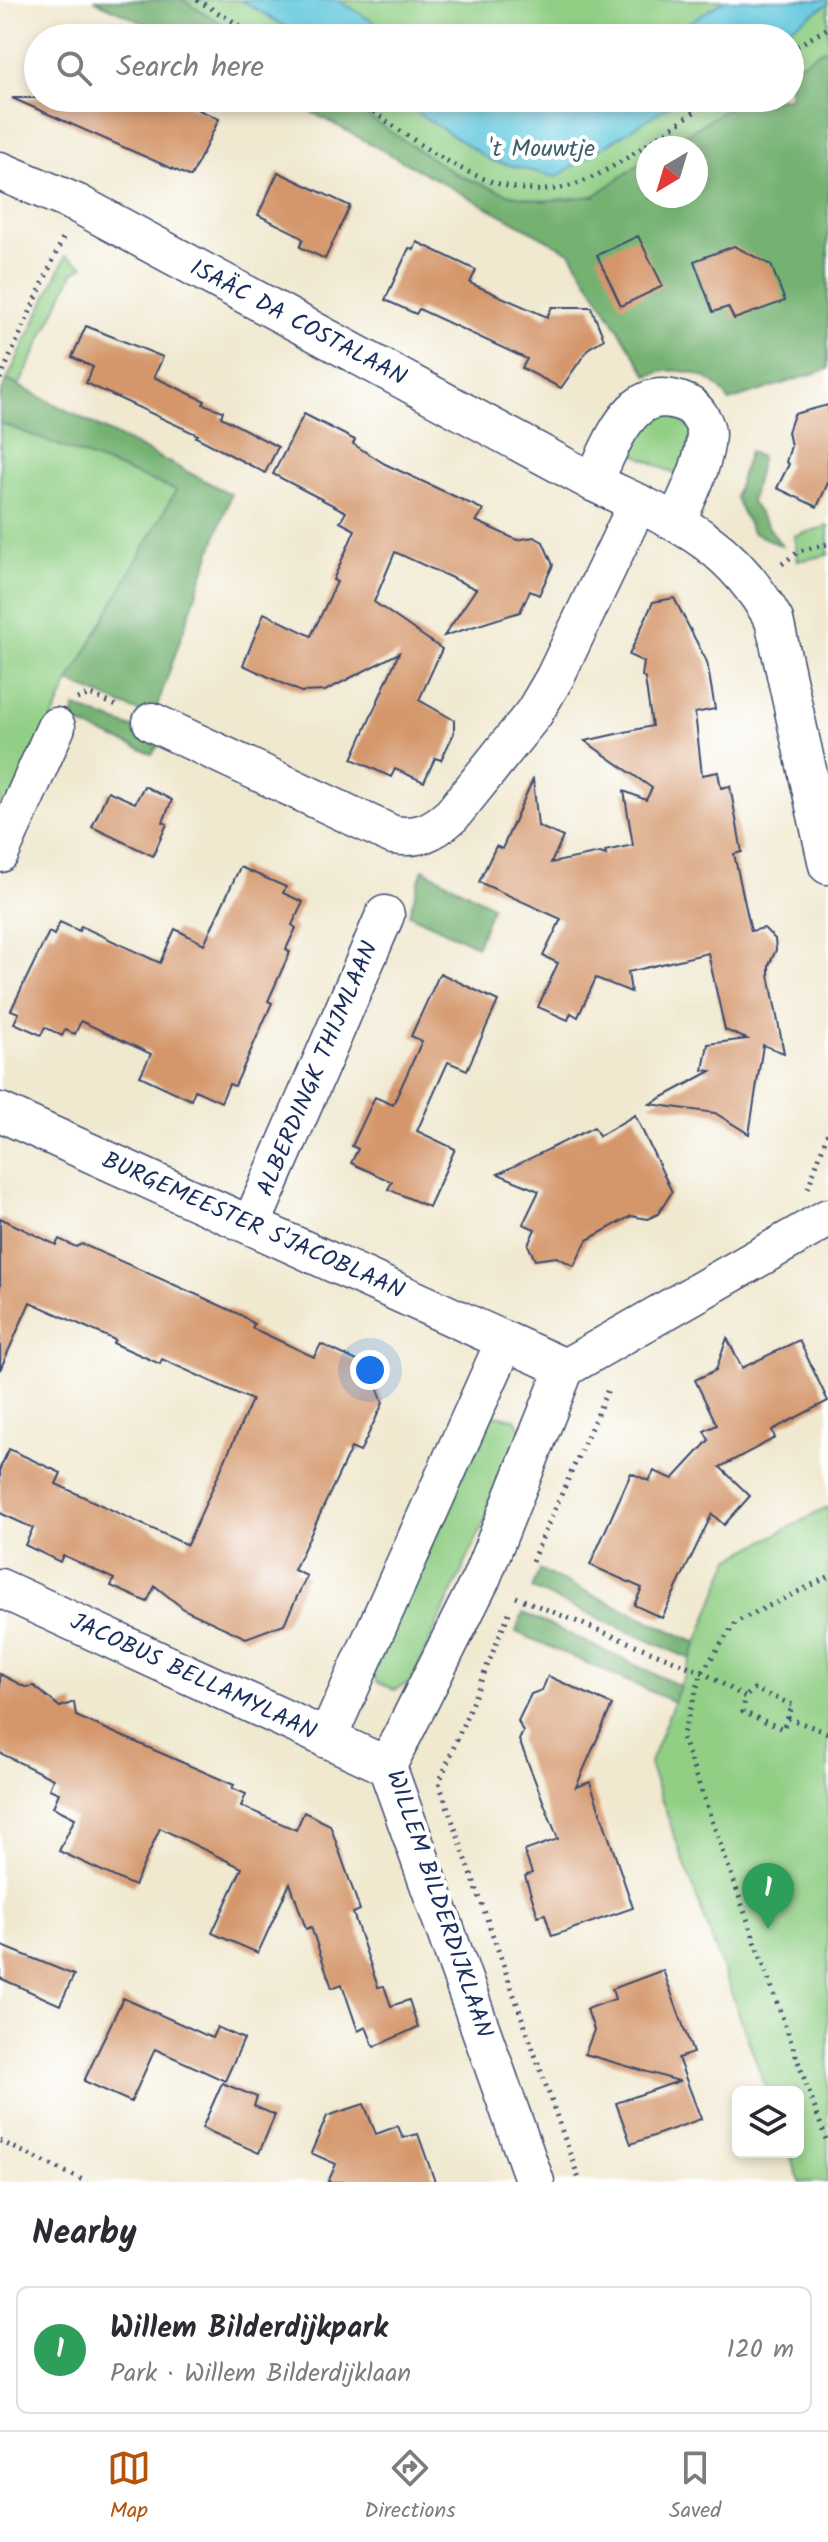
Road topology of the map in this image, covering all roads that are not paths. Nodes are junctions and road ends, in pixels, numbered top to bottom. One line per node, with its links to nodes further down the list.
1 (0, 171): 2 (street, ISAÄC DA COSTALAAN)
2 (593, 482): 3 (street, ISAÄC DA COSTALAAN); 4 (street)
3 (638, 503): 4 (street, ISAÄC DA COSTALAAN); 5 (street)
4 (677, 521): 8 (street, ISAÄC DA COSTALAAN)
5 (152, 722)
6 (56, 727): 7 (street)
7 (0, 853)
8 (828, 865)
9 (385, 915): 12 (street, ALBERDINGK THIJMLAAN)
10 (0, 1112): 12 (street, BURGEMEESTER S'JACOBLAAN)
11 (828, 1218): 14 (street)
12 (252, 1223): 13 (street, BURGEMEESTER S'JACOBLAAN)
13 (505, 1341): 14 (street); 16 (street)
14 (565, 1368): 17 (street, WILLEM BILDERDIJKLAAN)
15 (0, 1588): 16 (street, JACOBUS BELLAMYLAAN)
16 (327, 1739): 17 (street, JACOBUS BELLAMYLAAN)
17 (387, 1766): 18 (street, WILLEM BILDERDIJKLAAN)
18 (535, 2182)

